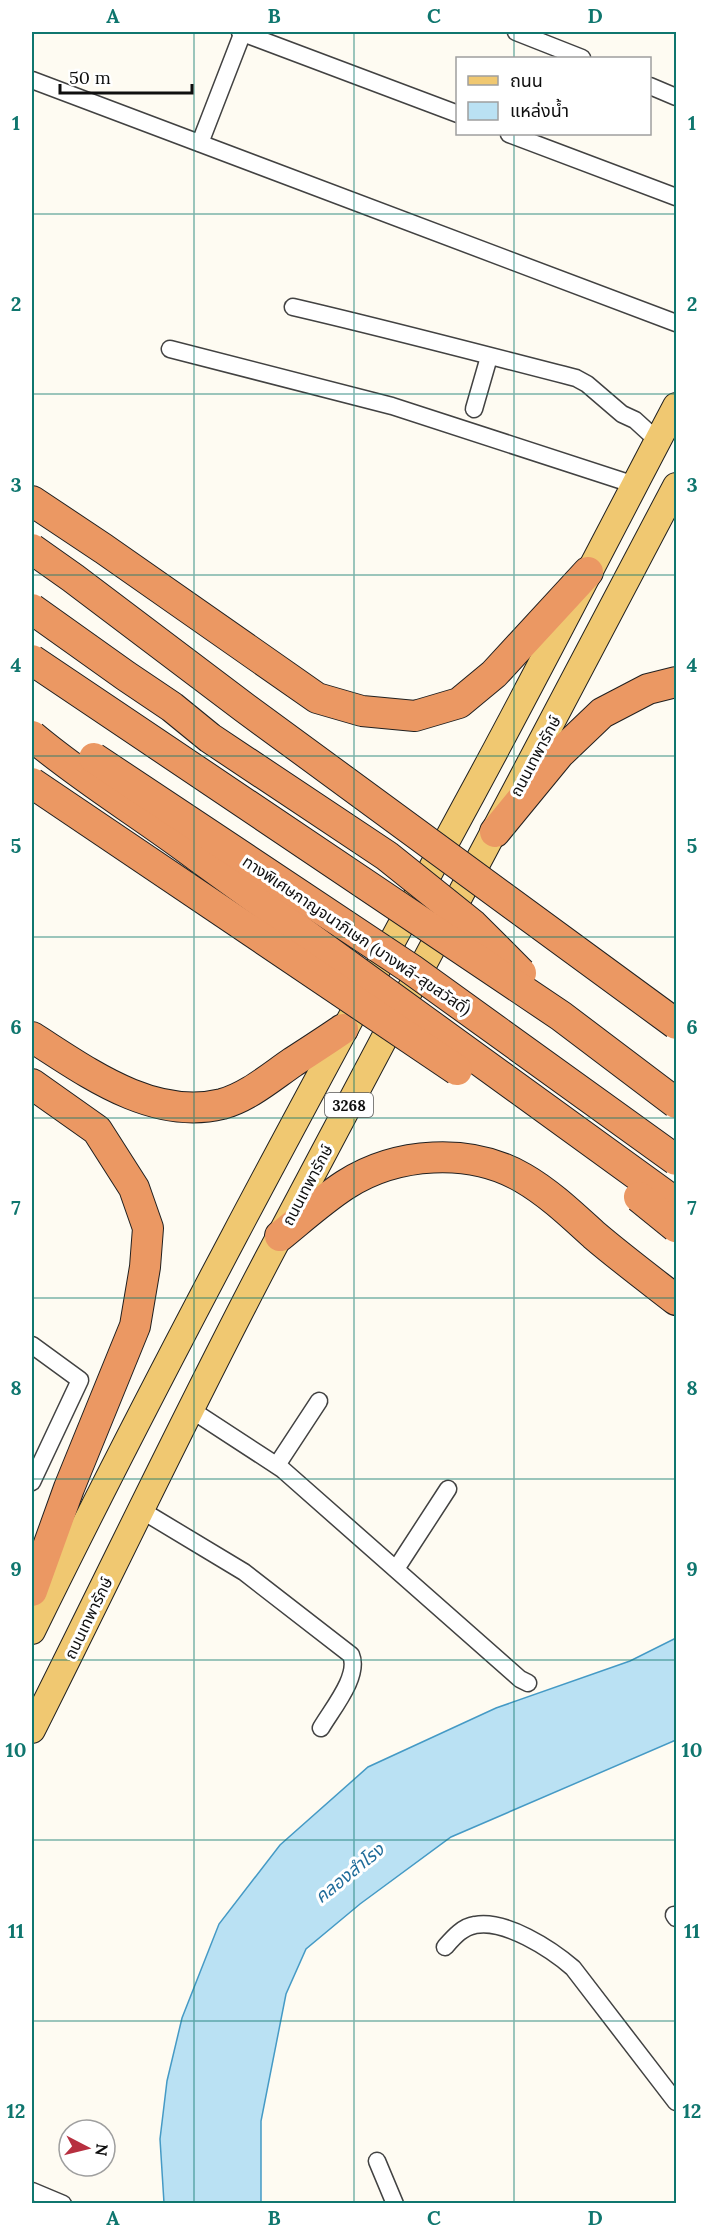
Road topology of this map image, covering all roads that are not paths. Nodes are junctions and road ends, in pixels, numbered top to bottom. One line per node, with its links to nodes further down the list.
1 (242, 32): 7 (street); 9 (street)
2 (516, 32): 3 (street)
3 (579, 57)
4 (32, 80): 9 (street)
5 (651, 86): 6 (street)
6 (676, 97)
7 (456, 113)
8 (511, 135): 10 (street)
9 (200, 143): 12 (street)
10 (676, 197)
11 (293, 307): 14 (street)
12 (676, 323)
13 (170, 348): 18 (street)
14 (489, 357): 16 (street); 17 (street)
15 (676, 406): 17 (main road, 3268)
16 (474, 409)
17 (658, 441): 18 (main road, 3268)
18 (635, 484): 22 (main road, 3268)
19 (676, 486): 29 (main road, ถนนเทพารักษ์ / 3268)
20 (32, 501): 22 (highway)
21 (32, 549): 31 (highway, bridge)
22 (588, 572): 32 (main road, 3268)
23 (32, 609): 30 (highway, bridge)
24 (32, 660): 30 (highway, bridge)
25 (676, 682): 29 (highway)
26 (32, 716): 36 (highway, ทางพิเศษกาญจนาภิเษก (บางพลี-สุขสวัสดิ์), bridge)
27 (32, 736): 37 (highway, bridge)
28 (32, 783): 38 (highway, bridge)
29 (495, 832): 39 (main road, ถนนเทพารักษ์ / 3268)
30 (561, 1016): 35 (highway, bridge)
31 (676, 1024)
32 (343, 1029): 33 (highway); 50 (main road, 3268)
33 (32, 1037)
34 (32, 1084): 49 (highway)
35 (676, 1103)
36 (676, 1160)
37 (676, 1203)
38 (676, 1227)
39 (280, 1236): 40 (highway); 43 (main road, ถนนเทพารักษ์ / 3268)
40 (676, 1300)
41 (32, 1345): 45 (street)
42 (319, 1401): 44 (street)
43 (190, 1409): 44 (street); 47 (main road, ถนนเทพารักษ์ / 3268)
44 (278, 1465): 48 (street)
45 (32, 1482)
46 (448, 1489): 48 (street)
47 (141, 1510): 52 (street); 53 (main road, ถนนเทพารักษ์ / 3268)
48 (396, 1569): 51 (street)
49 (32, 1591)
50 (32, 1631)
51 (528, 1683)
52 (321, 1728)
53 (32, 1730)
54 (445, 1947): 55 (street)
55 (676, 2102)
56 (377, 2161): 59 (street)
57 (32, 2191): 58 (street)
58 (63, 2204)
59 (395, 2204)

